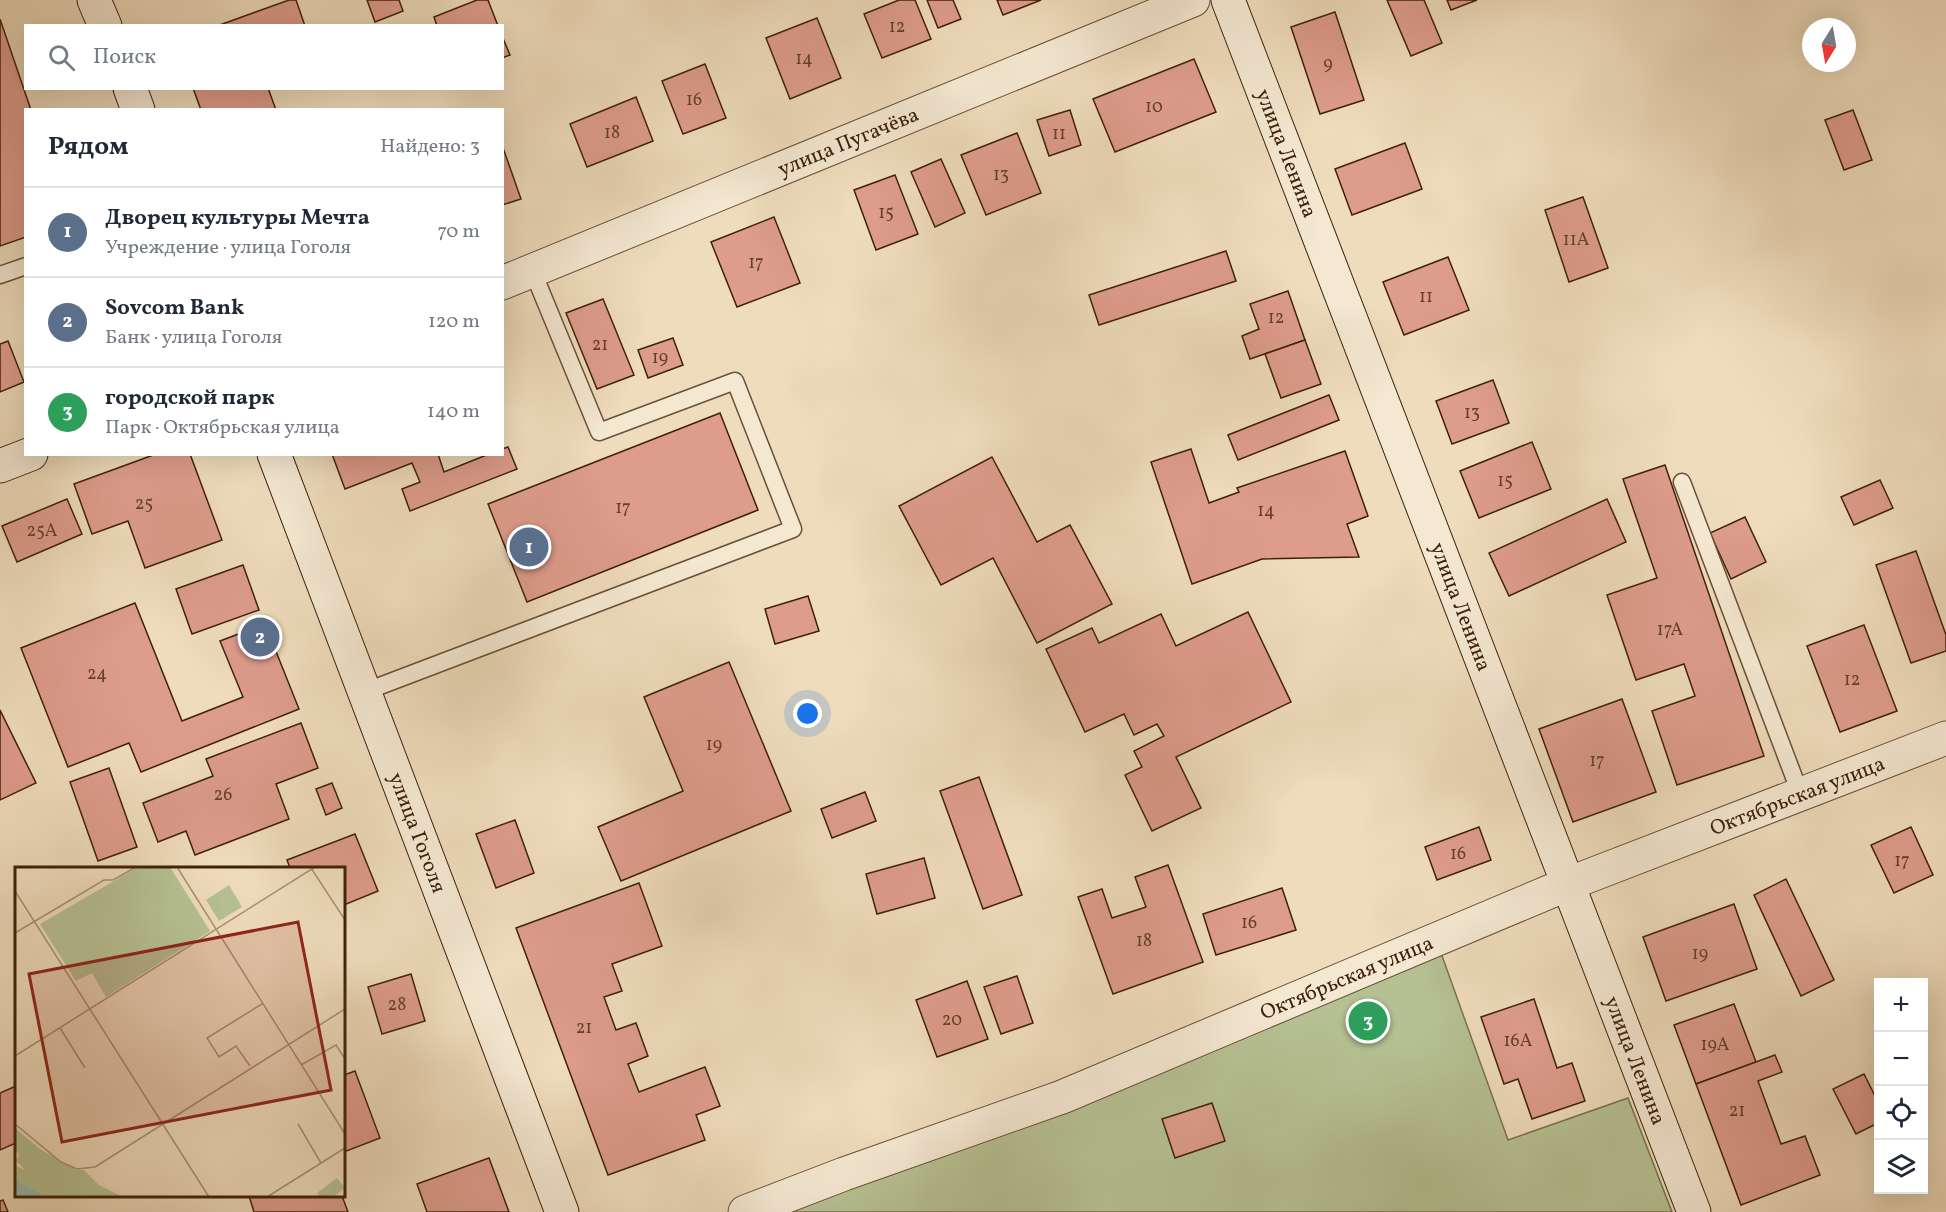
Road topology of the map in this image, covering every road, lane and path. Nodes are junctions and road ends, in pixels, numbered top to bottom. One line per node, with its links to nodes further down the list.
1 (94, 0): 4 (street)
2 (1193, 0): 8 (street, улица Пугачёва)
3 (1228, 0): 18 (street, улица Ленина)
4 (104, 24)
5 (131, 90): 6 (street)
6 (137, 108)
7 (24, 267): 9 (lane)
8 (533, 272): 10 (street, улица Пугачёва); 15 (lane)
9 (0, 275)
10 (504, 282)
11 (26, 456): 13 (street)
12 (275, 456): 15 (street, улица Гоголя)
13 (0, 466)
14 (1682, 482): 17 (lane)
15 (364, 692): 19 (street, улица Гоголя)
16 (1946, 738): 17 (street, Октябрьская улица)
17 (1800, 794): 18 (street, Октябрьская улица)
18 (1568, 884): 20 (street, Октябрьская улица); 21 (street, улица Ленина)
19 (562, 1212)
20 (745, 1212)
21 (1694, 1212)

